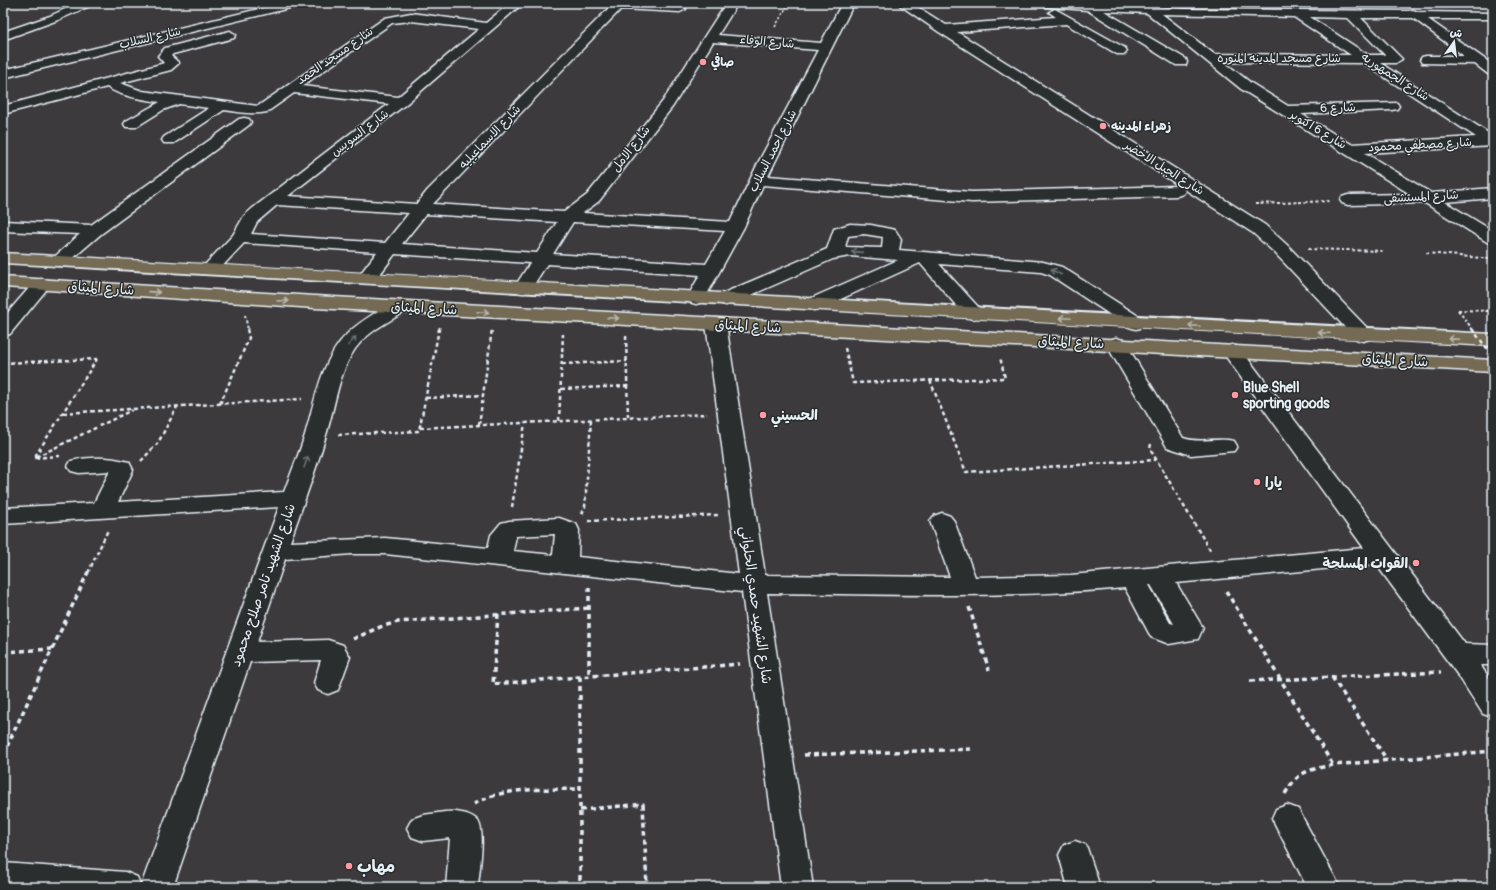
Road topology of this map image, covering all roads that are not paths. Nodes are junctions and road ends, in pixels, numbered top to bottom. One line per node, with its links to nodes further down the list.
1 (298, 3): 40 (street, شارع السلاب)
2 (517, 3): 26 (street, شارع السويس)
3 (732, 3): 30 (street, شارع الامل)
4 (848, 3): 31 (street, شارع احمد السلاب)
5 (903, 3): 27 (street, شارع الجبل الاخضر)
6 (1036, 3): 7 (street)
7 (1041, 3): 12 (street); 23 (street)
8 (1264, 3): 17 (street)
9 (1325, 3): 19 (street)
10 (1402, 3): 21 (street)
11 (619, 4): 15 (street); 60 (street, شارع الاسماعيليه)
12 (1089, 5): 16 (street); 38 (street)
13 (92, 8): 24 (street)
14 (1184, 8): 16 (street); 17 (street)
15 (680, 9)
16 (1150, 10): 33 (street, شارع 6 اكتوبر)
17 (1272, 13): 18 (street)
18 (1297, 14): 19 (street); 34 (street, شارع الجمهوريه)
19 (1338, 15): 20 (street)
20 (1352, 15): 21 (street); 34 (street, شارع مسجد المدينه المنوره)
21 (1416, 16): 22 (street); 36 (street)
22 (1493, 16)
23 (1068, 20): 27 (street); 32 (street)
24 (45, 22): 25 (street); 28 (street)
25 (71, 24)
26 (488, 27): 42 (street, شارع مسجد الحمد); 44 (street, شارع السويس)
27 (943, 29): 89 (street, شارع الجبل الاخضر)
28 (3, 36)
29 (230, 36): 41 (street)
30 (709, 38): 31 (street, شارع الوفاء); 61 (street, شارع الامل)
31 (825, 47): 54 (street, شارع احمد السلاب)
32 (1121, 51)
33 (1209, 58): 34 (street, شارع مسجد المدينه المنوره); 48 (street, شارع 6 اكتوبر)
34 (1368, 59): 52 (street, شارع الجمهوريه)
35 (1426, 60): 36 (street)
36 (1477, 60): 37 (street); 39 (street)
37 (1493, 60)
38 (1181, 62)
39 (1493, 71)
40 (3, 74)
41 (109, 82): 43 (street); 47 (street)
42 (292, 88): 44 (street, شارع مسجد الحمد); 45 (street)
43 (177, 100): 45 (street); 50 (street)
44 (401, 101): 58 (street, شارع السويس)
45 (221, 106): 51 (street)
46 (1392, 106): 48 (street, شارع 6)
47 (3, 110)
48 (1284, 110): 53 (street, شارع 6 اكتوبر)
49 (244, 122): 64 (street)
50 (131, 124)
51 (169, 140)
52 (1492, 141): 53 (street, شارع مصطفي محمود)
53 (1348, 149): 57 (street, شارع 6 اكتوبر)
54 (758, 180): 55 (street); 63 (street, شارع احمد السلاب)
55 (1177, 191)
56 (1493, 193): 57 (street, شارع المستشفى)
57 (1429, 198): 59 (street, شارع المستشفى); 65 (street, شارع 6 اكتوبر)
58 (272, 200): 60 (street); 66 (street, شارع السويس)
59 (1348, 200)
60 (421, 208): 61 (street); 67 (street, شارع الاسماعيليه)
61 (568, 217): 63 (street); 70 (street, شارع الامل)
62 (3, 226): 64 (street)
63 (736, 227): 73 (street, شارع احمد السلاب)
64 (95, 230): 71 (street)
65 (1490, 234)
66 (240, 238): 67 (street); 72 (street, شارع السويس)
67 (389, 248): 70 (street); 75 (street, شارع الاسماعيليه)
68 (927, 257): 81 (street, one-way to 81); 83 (street); 85 (street); 86 (street, one-way to 68)
69 (3, 258): 71 (main road, شارع الميثاق)
70 (541, 258): 73 (street); 79 (street, شارع الامل)
71 (59, 261): 72 (main road, شارع الميثاق)
72 (210, 269): 74 (main road, شارع الميثاق)
73 (712, 270): 80 (street, شارع احمد السلاب)
74 (331, 275): 75 (main road, شارع الميثاق); 82 (main road)
75 (367, 277): 76 (main road, شارع الميثاق)
76 (416, 280): 79 (main road, شارع الميثاق); 84 (main road)
77 (3, 282): 78 (main road, شارع الميثاق)
78 (42, 284): 82 (main road, شارع الميثاق, one-way to 82); 88 (street)
79 (523, 288): 80 (main road, شارع الميثاق)
80 (696, 298): 81 (main road, شارع الميثاق)
81 (726, 300): 83 (main road, شارع الميثاق)
82 (315, 302): 84 (main road, شارع الميثاق)
83 (814, 304): 85 (main road, شارع الميثاق)
84 (402, 307): 87 (main road, شارع الميثاق, one-way to 87); 96 (street, شارع الشهيد تامر صلاح محمود, one-way to 84)
85 (973, 313): 86 (main road, شارع الميثاق, one-way to 85)
86 (1136, 322): 89 (main road, شارع الميثاق, one-way to 86)
87 (716, 324): 91 (main road, شارع الميثاق); 106 (street, شارع الشهيد حمدي الحلواني)
88 (3, 330)
89 (1363, 335): 90 (main road, شارع الميثاق, one-way to 89)
90 (1493, 340)
91 (1116, 344): 92 (main road, شارع الميثاق); 94 (street)
92 (1232, 351): 93 (main road, شارع الميثاق); 101 (street)
93 (1493, 366)
94 (1226, 446)
95 (71, 461): 97 (street)
96 (293, 499): 97 (street); 100 (street, شارع الشهيد تامر صلاح محمود)
97 (110, 510): 98 (street)
98 (3, 516)
99 (942, 521): 107 (street)
100 (275, 551): 102 (street); 108 (street, شارع الشهيد تامر صلاح محمود)
101 (1382, 555): 104 (street); 110 (street)
102 (499, 558): 103 (street); 103 (street)
103 (577, 566): 106 (street)
104 (1158, 575): 105 (street); 105 (street)
105 (1132, 578): 107 (street)
106 (753, 584): 107 (street); 120 (street, شارع الشهيد حمدي الحلواني)
107 (964, 586)
108 (239, 652): 111 (street); 118 (street, شارع الشهيد تامر صلاح محمود)
109 (1493, 656): 110 (street)
110 (1463, 663): 112 (street)
111 (328, 683)
112 (1493, 706)
113 (1287, 818): 122 (street)
114 (423, 828): 119 (street)
115 (1075, 855): 121 (street)
116 (3, 877): 117 (street)
117 (125, 887)
118 (157, 887)
119 (462, 887)
120 (797, 887)
121 (1084, 887)
122 (1324, 887)

